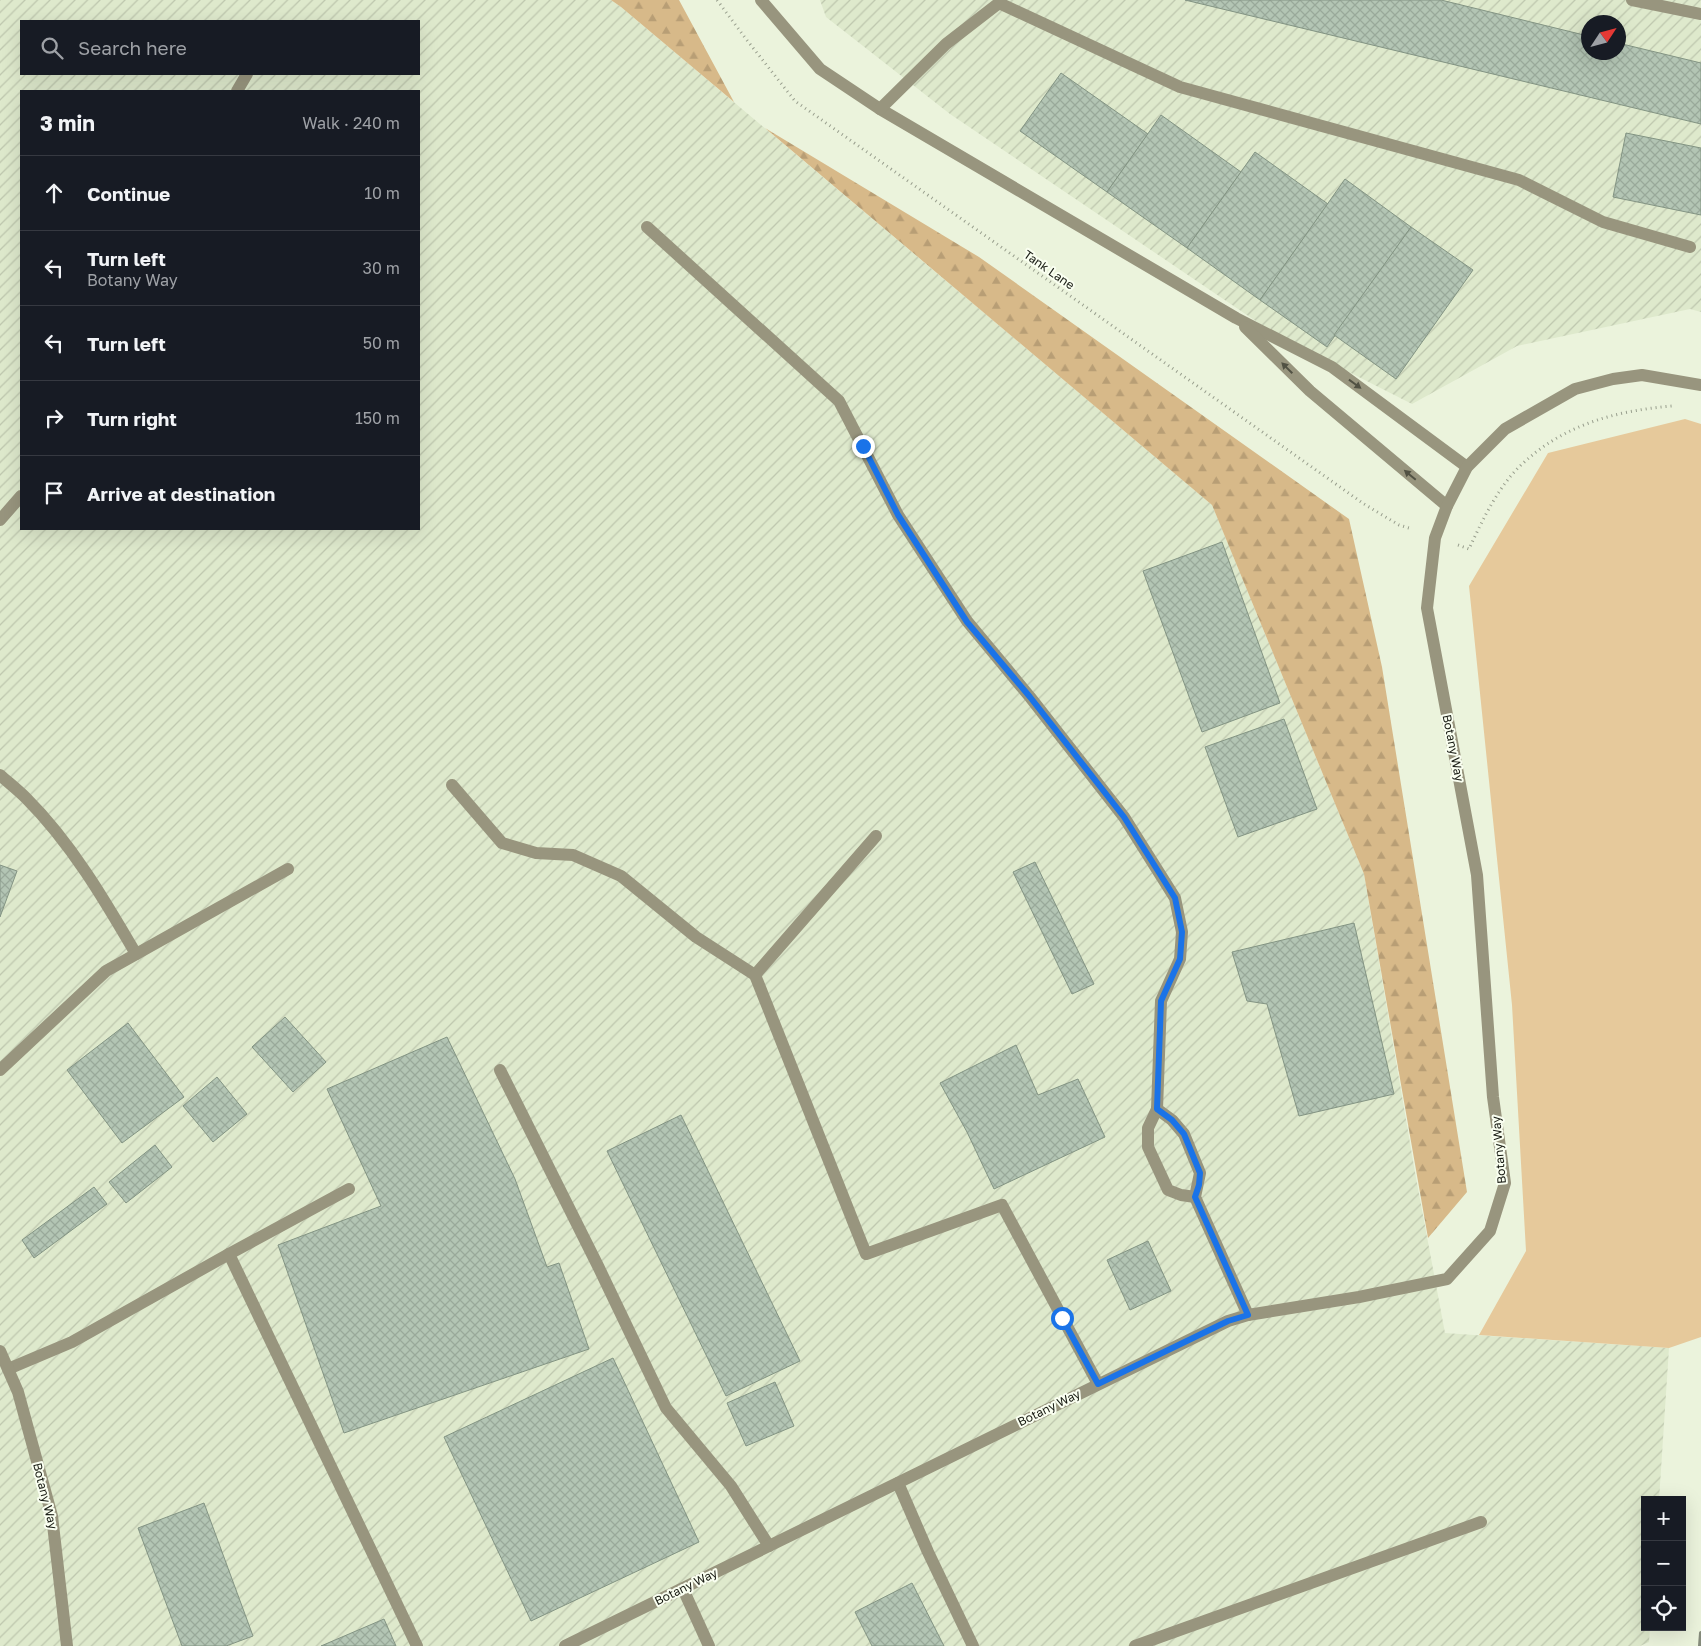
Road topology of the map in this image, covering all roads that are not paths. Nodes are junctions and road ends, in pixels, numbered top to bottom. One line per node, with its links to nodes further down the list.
1 (761, 0): 7 (street)
2 (1632, 0): 4 (street)
3 (997, 2): 7 (street); 9 (street)
4 (1701, 14)
5 (246, 75): 6 (street)
6 (238, 90)
7 (880, 109): 10 (street)
8 (646, 227): 24 (street)
9 (1690, 247)
10 (1236, 318): 12 (street, one-way to 12); 14 (street, one-way to 10)
11 (1701, 385): 12 (street, Botany Way)
12 (1467, 467): 14 (street, Botany Way)
13 (20, 497): 15 (street)
14 (1447, 506): 28 (street, Botany Way)
15 (0, 520)
16 (0, 775): 20 (street)
17 (452, 785): 21 (street)
18 (876, 836): 21 (street)
19 (288, 870): 20 (street)
20 (136, 954): 22 (street)
21 (754, 975): 31 (street)
22 (0, 1070)
23 (500, 1070): 34 (street)
24 (1157, 1109): 26 (street); 26 (street)
25 (349, 1189): 27 (street)
26 (1195, 1197): 28 (street)
27 (229, 1254): 30 (street); 37 (street)
28 (1248, 1315): 31 (street, Botany Way)
29 (0, 1351): 30 (street, Botany Way)
30 (8, 1369): 36 (street, Botany Way)
31 (1098, 1384): 32 (street, Botany Way)
32 (898, 1482): 34 (street, Botany Way); 40 (street)
33 (1481, 1522): 41 (street)
34 (769, 1546): 35 (street, Botany Way)
35 (683, 1589): 38 (street, Botany Way); 39 (street)
36 (67, 1646)
37 (416, 1646)
38 (565, 1646)
39 (709, 1646)
40 (973, 1646)
41 (1135, 1646)

